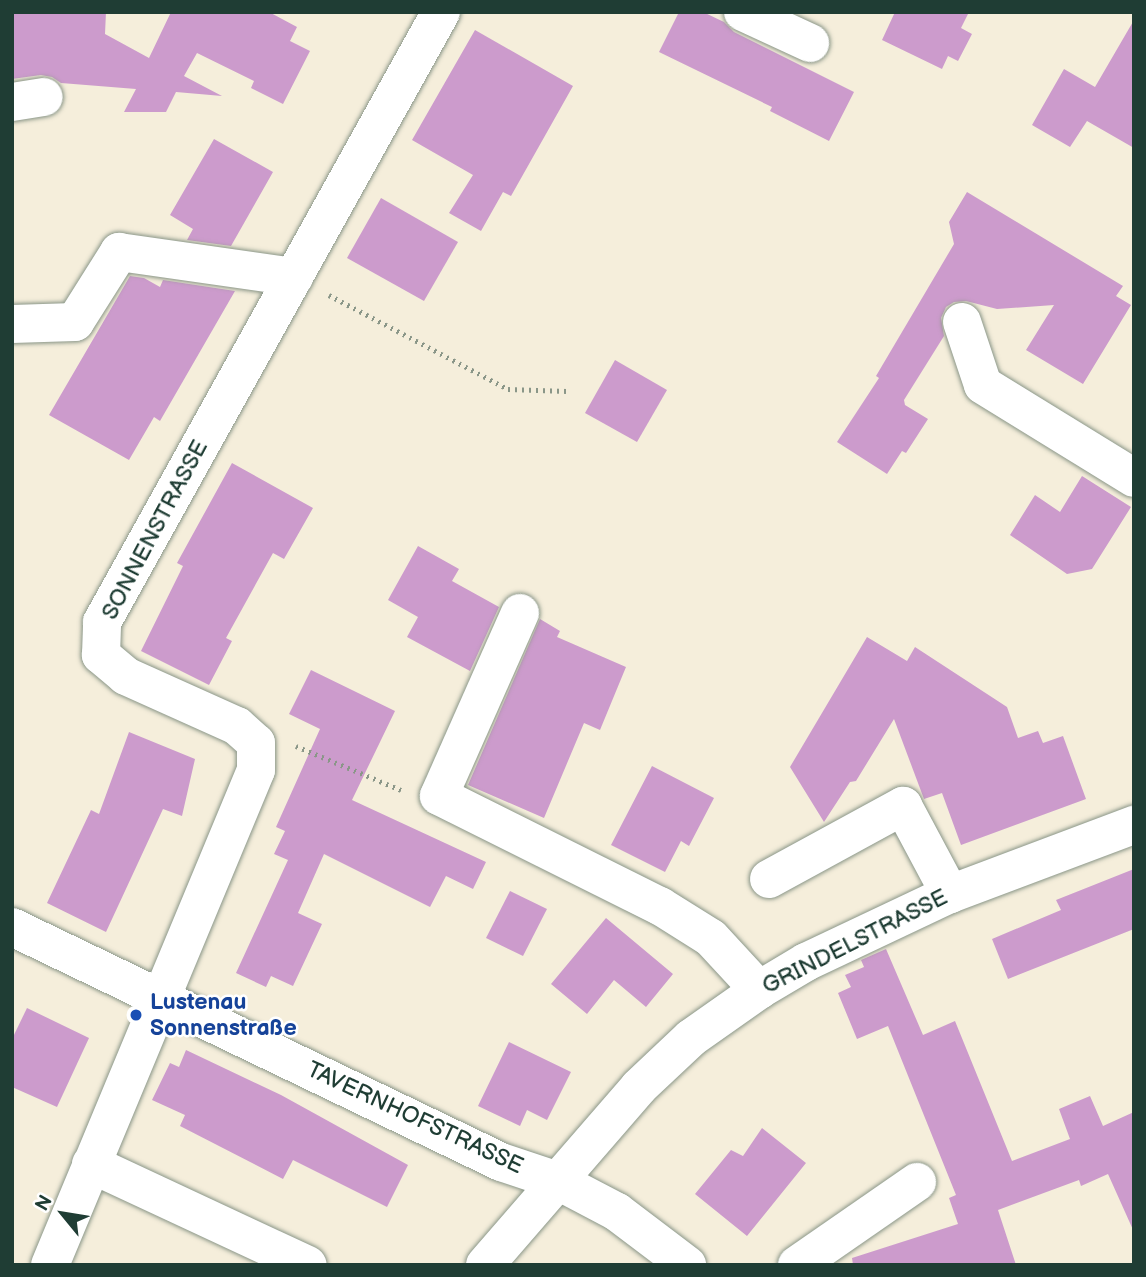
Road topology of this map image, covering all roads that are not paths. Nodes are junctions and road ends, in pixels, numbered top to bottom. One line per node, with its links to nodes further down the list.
1 (441, 12): 4 (street, SONNENSTRASSE)
2 (743, 12): 3 (street)
3 (810, 43)
4 (294, 277): 6 (street); 14 (street, SONNENSTRASSE)
5 (962, 322): 7 (street)
6 (12, 324)
7 (1134, 478)
8 (520, 613): 13 (street)
9 (1134, 825): 11 (street, GRINDELSTRASSE)
10 (769, 879): 11 (street)
11 (950, 894): 13 (street, GRINDELSTRASSE)
12 (12, 927): 14 (street, TAVERNHOFSTRASSE)
13 (758, 990): 16 (street, GRINDELSTRASSE)
14 (159, 996): 15 (street); 16 (street, TAVERNHOFSTRASSE)
15 (90, 1164): 18 (street); 19 (street)
16 (558, 1181): 20 (street, GRINDELSTRASSE); 21 (street, TAVERNHOFSTRASSE)
17 (917, 1182): 22 (street)
18 (50, 1265)
19 (308, 1265)
20 (485, 1265)
21 (687, 1265)
22 (797, 1265)

